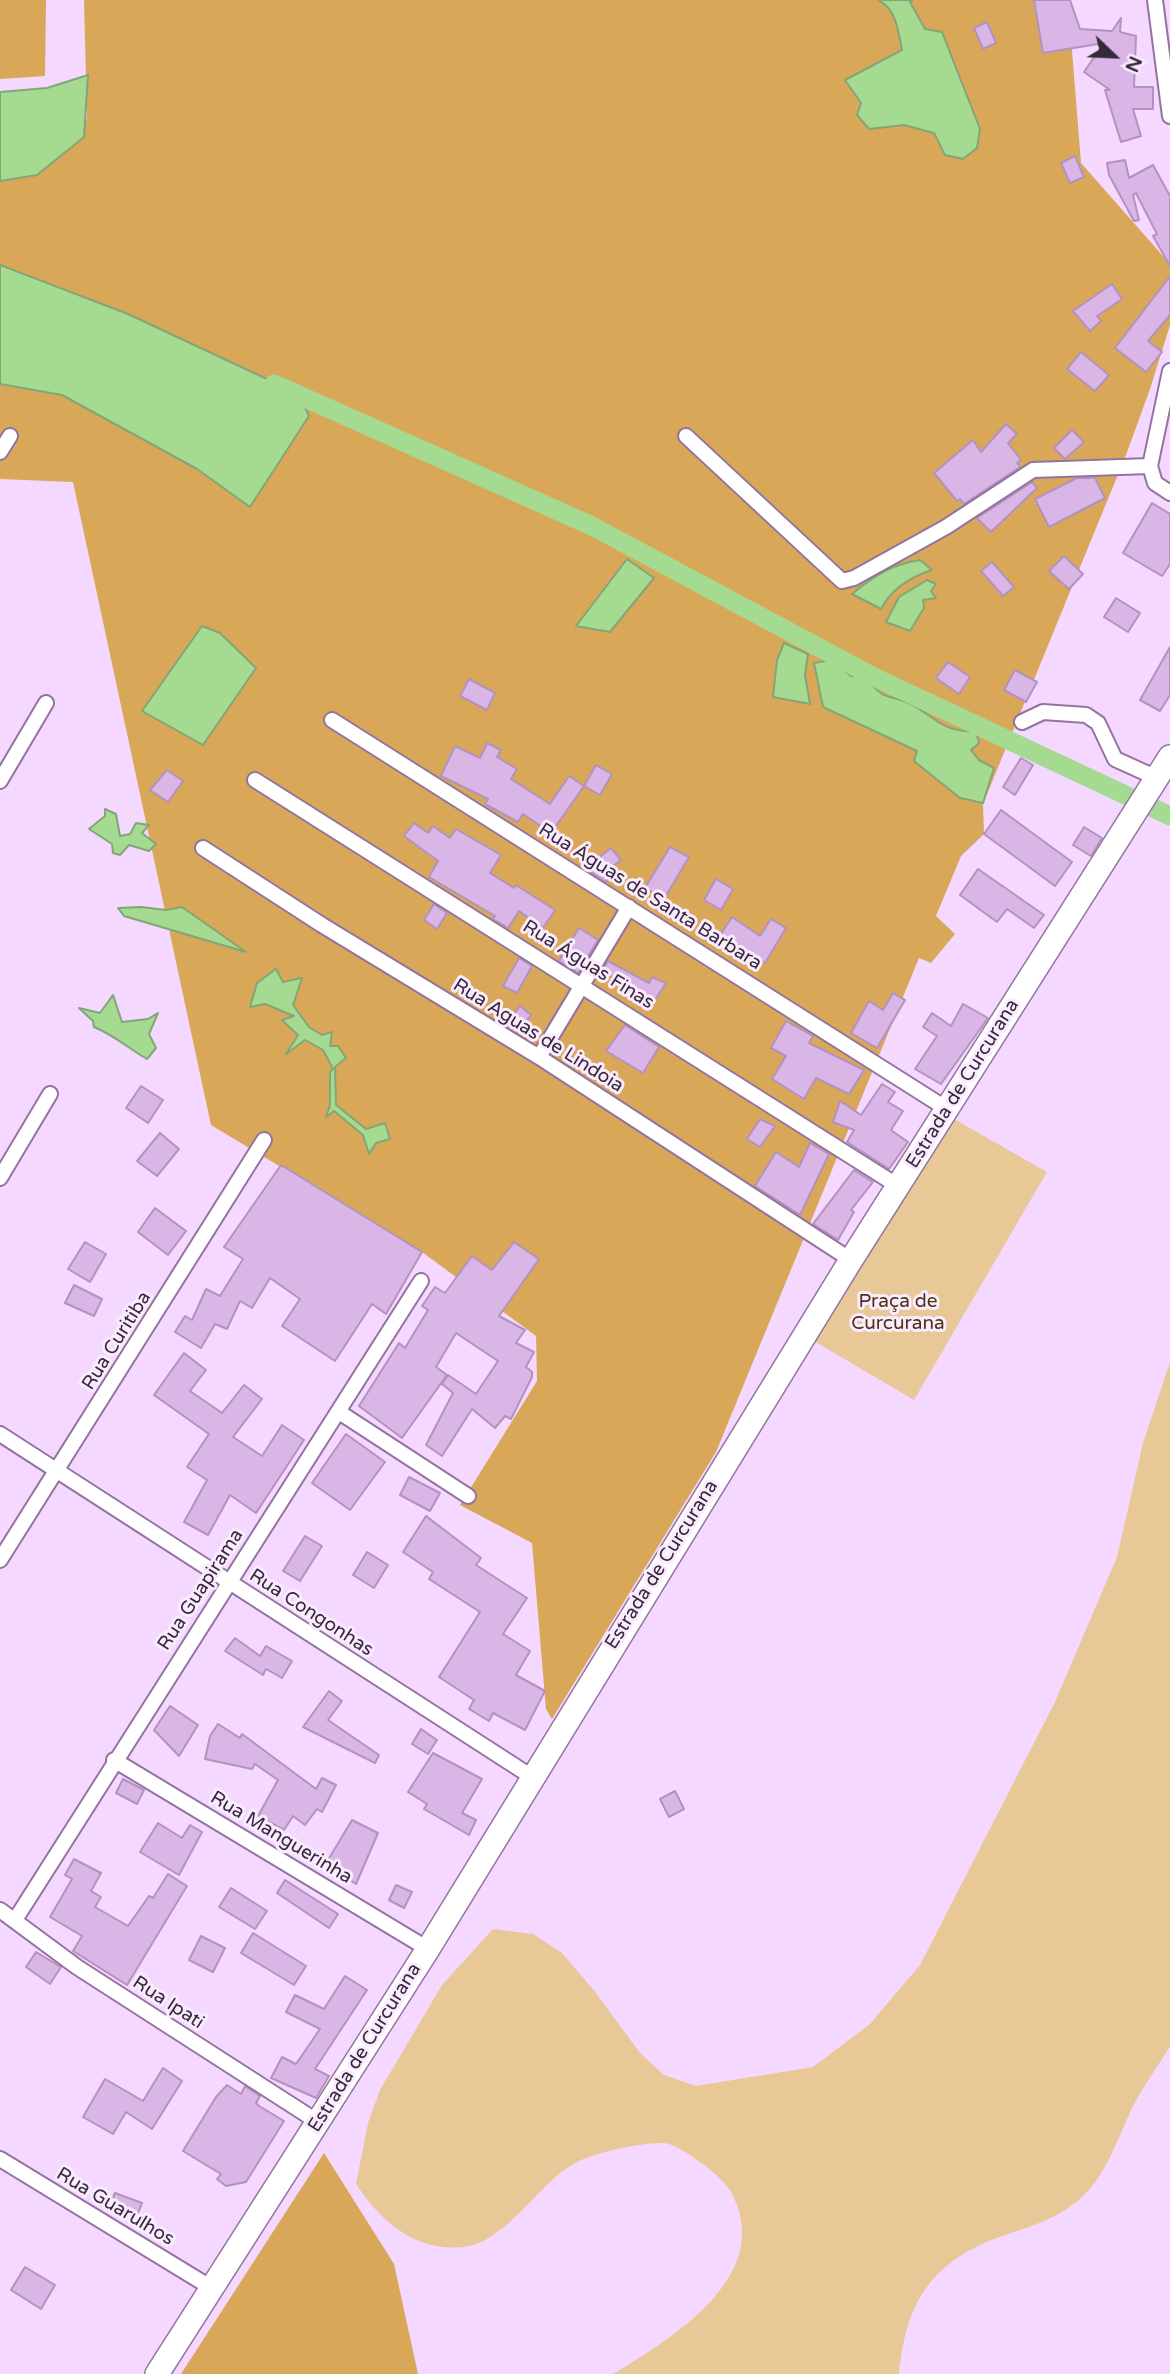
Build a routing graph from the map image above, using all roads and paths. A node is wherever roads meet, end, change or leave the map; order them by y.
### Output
1 (1154, 0) edge
2 (1170, 116) edge
3 (1170, 371) edge
4 (10, 436) dead end
5 (686, 436) dead end
6 (0, 452) edge
7 (1150, 466) junction
8 (1170, 493) edge
9 (47, 703) dead end
10 (332, 720) dead end
11 (1022, 722) dead end
12 (1170, 757) edge
13 (255, 780) dead end
14 (0, 781) edge
15 (1154, 783) junction
16 (204, 848) dead end
17 (629, 907) junction
18 (582, 984) junction
19 (539, 1058) junction
20 (50, 1094) dead end
21 (947, 1109) junction
22 (264, 1140) dead end
23 (0, 1178) edge
24 (898, 1186) junction
25 (851, 1260) junction
26 (421, 1281) dead end
27 (339, 1412) junction
28 (0, 1434) edge
29 (58, 1471) junction
30 (468, 1496) dead end
31 (0, 1560) edge
32 (228, 1582) junction
33 (114, 1760) junction
34 (532, 1777) junction
35 (0, 1910) edge
36 (15, 1920) junction
37 (428, 1949) junction
38 (318, 2122) junction
39 (0, 2159) edge
40 (210, 2287) junction
41 (157, 2374) edge

1 - 2 street
3 - 7 street
4 - 6 street
5 - 7 street
7 - 8 street
9 - 14 street
10 - 17 street, Rua Águas de Santa Barbara
11 - 15 street
12 - 15 main road, Estrada de Curcurana
13 - 18 street, Rua Águas Finas
15 - 21 main road, Estrada de Curcurana
16 - 19 street, Rua Aguas de Lindoia
17 - 18 street
17 - 21 street, Rua Águas de Santa Barbara
18 - 19 street
18 - 24 street, Rua Águas Finas
19 - 25 street, Rua Aguas de Lindoia
20 - 23 street
21 - 24 main road, Estrada de Curcurana
22 - 29 street, Rua Curitiba
24 - 25 main road, Estrada de Curcurana
25 - 34 main road, Estrada de Curcurana
26 - 27 street, Rua Guapirama
27 - 30 street
27 - 32 street, Rua Guapirama
28 - 29 street, Rua Congonhas
29 - 31 street, Rua Curitiba
29 - 32 street, Rua Congonhas
32 - 33 street, Rua Guapirama
32 - 34 street, Rua Congonhas
33 - 36 street, Rua Guapirama
33 - 37 street, Rua Manguerinha
34 - 37 main road, Estrada de Curcurana
35 - 36 street, Rua Ipati
36 - 38 street, Rua Ipati
37 - 38 main road, Estrada de Curcurana
38 - 40 main road, Estrada de Curcurana
39 - 40 street, Rua Guarulhos
40 - 41 main road, Estrada de Curcurana

